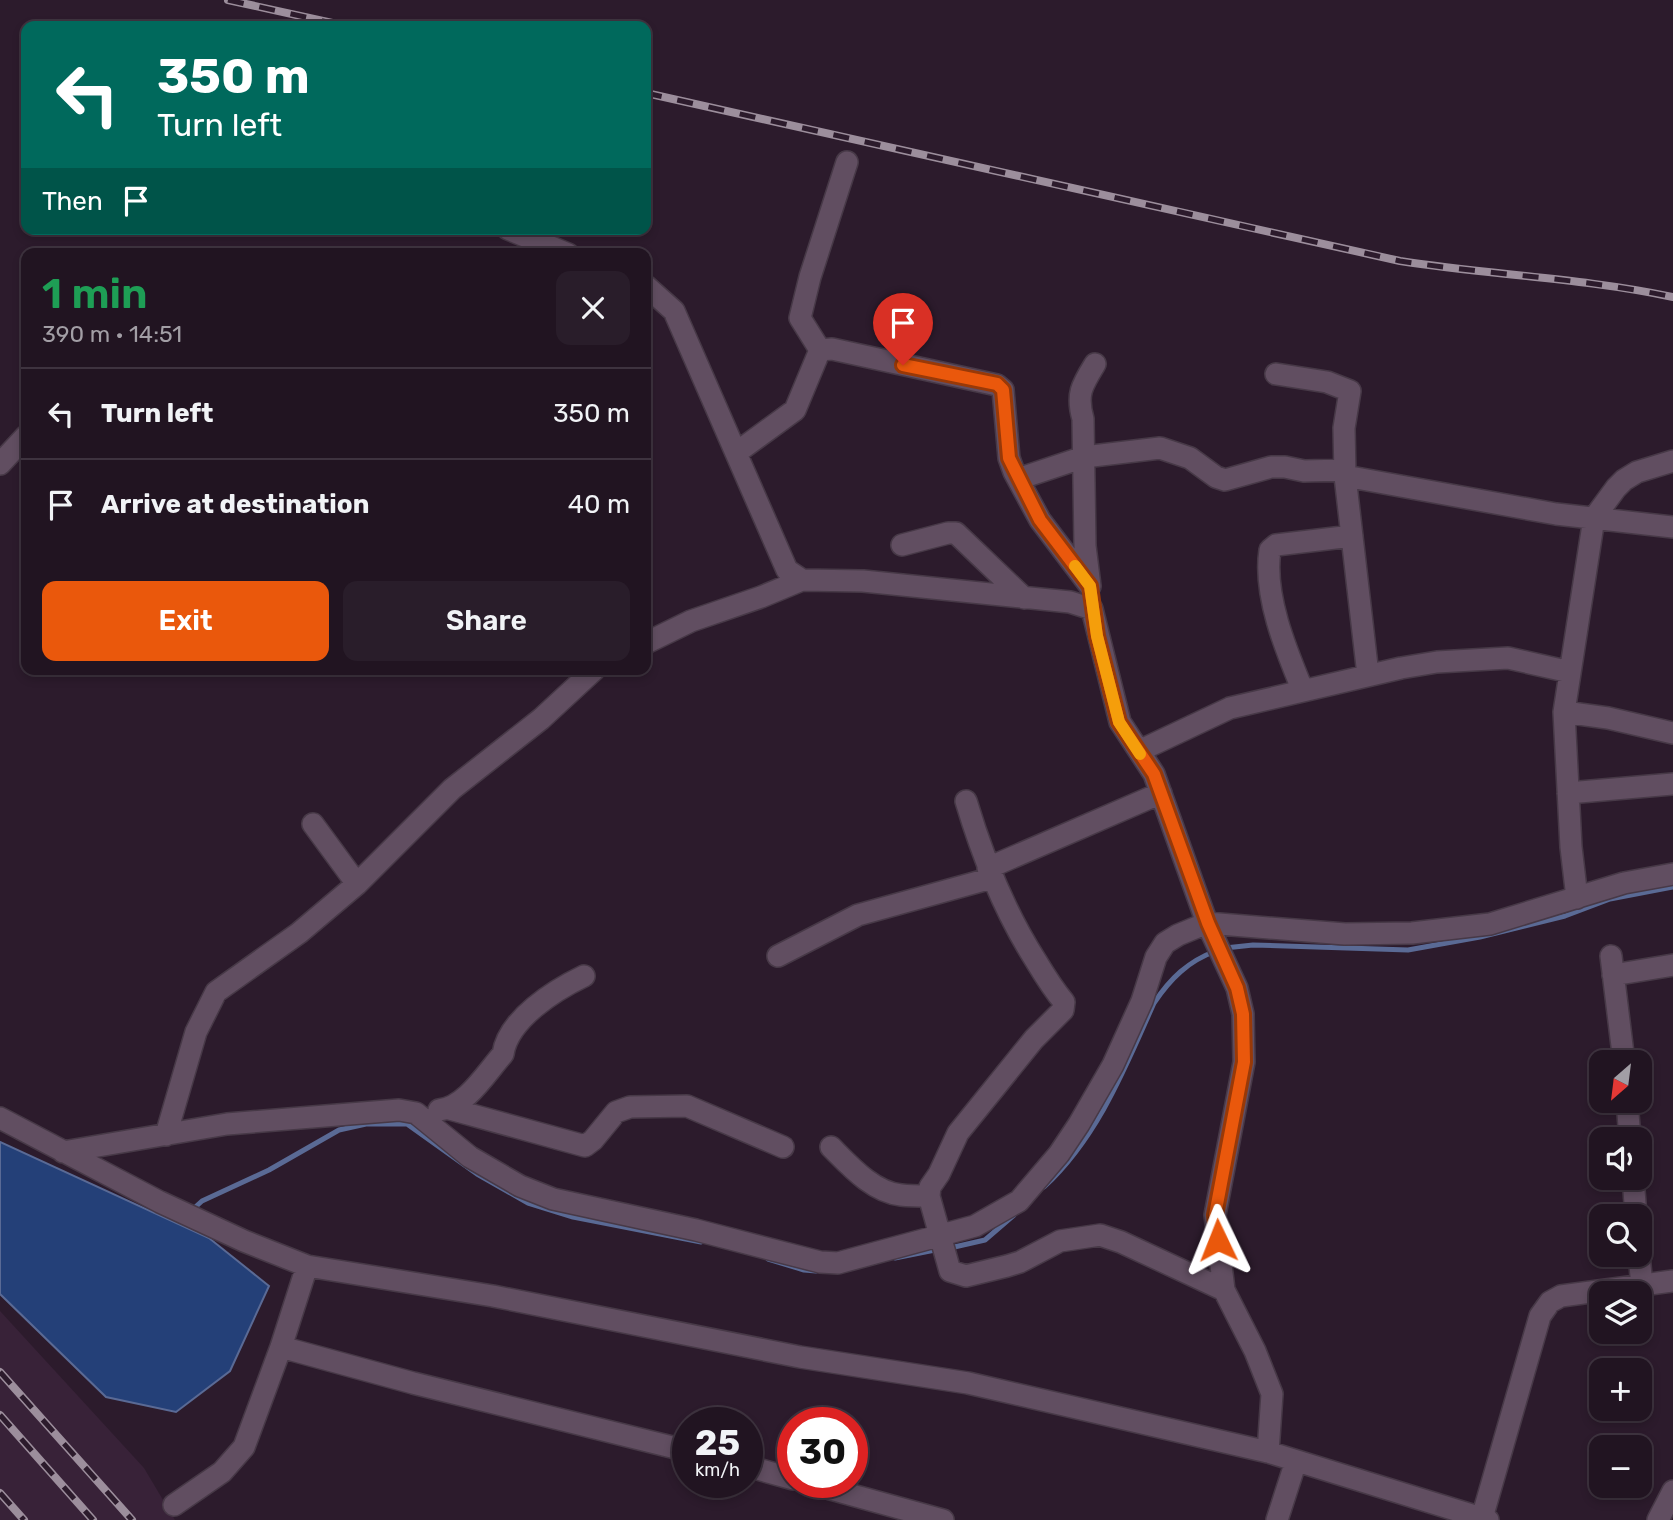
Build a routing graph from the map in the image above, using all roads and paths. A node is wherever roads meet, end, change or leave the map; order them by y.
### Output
1 (847, 162) dead end
2 (522, 235) edge
3 (554, 248) edge
4 (651, 290) edge
5 (820, 350) junction
6 (1095, 364) dead end
7 (1276, 374) dead end
8 (0, 433) edge
9 (21, 441) edge
10 (736, 453) junction
11 (0, 456) edge
12 (1084, 457) junction
13 (1673, 461) edge
14 (0, 464) edge
15 (1345, 473) junction
16 (1018, 479) junction
17 (1594, 518) junction
18 (1673, 527) edge
19 (1352, 536) junction
20 (902, 545) dead end
21 (802, 580) junction
22 (1090, 586) junction
23 (1024, 598) junction
24 (1092, 609) junction
25 (651, 641) edge
26 (1570, 672) junction
27 (589, 675) edge
28 (1367, 676) junction
29 (1303, 691) junction
30 (1564, 712) junction
31 (1673, 733) edge
32 (1139, 751) junction
33 (1673, 784) edge
34 (1161, 793) junction
35 (1568, 793) junction
36 (966, 801) dead end
37 (313, 824) dead end
38 (990, 873) junction
39 (1673, 873) edge
40 (357, 884) junction
41 (1577, 898) junction
42 (1211, 930) junction
43 (778, 956) dead end
44 (1673, 965) edge
45 (583, 976) dead end
46 (1623, 1050) edge
47 (450, 1109) junction
48 (416, 1113) junction
49 (0, 1118) edge
50 (166, 1135) junction
51 (783, 1147) dead end
52 (831, 1147) dead end
53 (63, 1152) junction
54 (929, 1196) junction
55 (943, 1246) junction
56 (307, 1266) junction
57 (1673, 1282) edge
58 (1652, 1285) edge
59 (1224, 1290) junction
60 (1589, 1293) edge
61 (281, 1347) junction
62 (672, 1447) edge
63 (1268, 1452) junction
64 (1296, 1461) junction
65 (1673, 1491) edge
66 (863, 1498) edge
67 (174, 1505) dead end
68 (1485, 1519) edge
69 (943, 1520) edge
70 (1277, 1520) edge
71 (1658, 1520) edge

1 - 5 street
2 - 3 street
4 - 10 street
5 - 10 street
5 - 16 street
6 - 12 street
7 - 15 street
8 - 11 street
9 - 14 street
10 - 21 street
12 - 15 street
12 - 16 street
12 - 22 street
13 - 17 street
15 - 17 street
15 - 19 street
16 - 22 street
17 - 18 street
17 - 26 street
19 - 28 street
19 - 29 street
20 - 23 street
21 - 23 street
21 - 25 street
22 - 24 street
23 - 24 street
24 - 32 street
26 - 28 street
26 - 30 street
27 - 40 street
28 - 29 street
29 - 32 street
30 - 31 street
30 - 35 street
32 - 34 street
33 - 35 street
34 - 38 street
34 - 42 street
35 - 41 street
36 - 38 street
37 - 40 street
38 - 43 street
38 - 54 street
39 - 41 street
40 - 50 street
41 - 42 street
42 - 55 street
42 - 59 street
44 - 46 street
45 - 47 street
47 - 48 street
47 - 51 street
48 - 50 street
48 - 55 street
49 - 53 street
50 - 53 street
52 - 54 street
53 - 56 street
54 - 55 street
55 - 59 street
56 - 61 street
56 - 63 street
57 - 58 street
59 - 63 street
60 - 68 street
61 - 62 street
61 - 67 street
63 - 64 street
64 - 68 street
64 - 70 street
65 - 71 street
66 - 69 street

